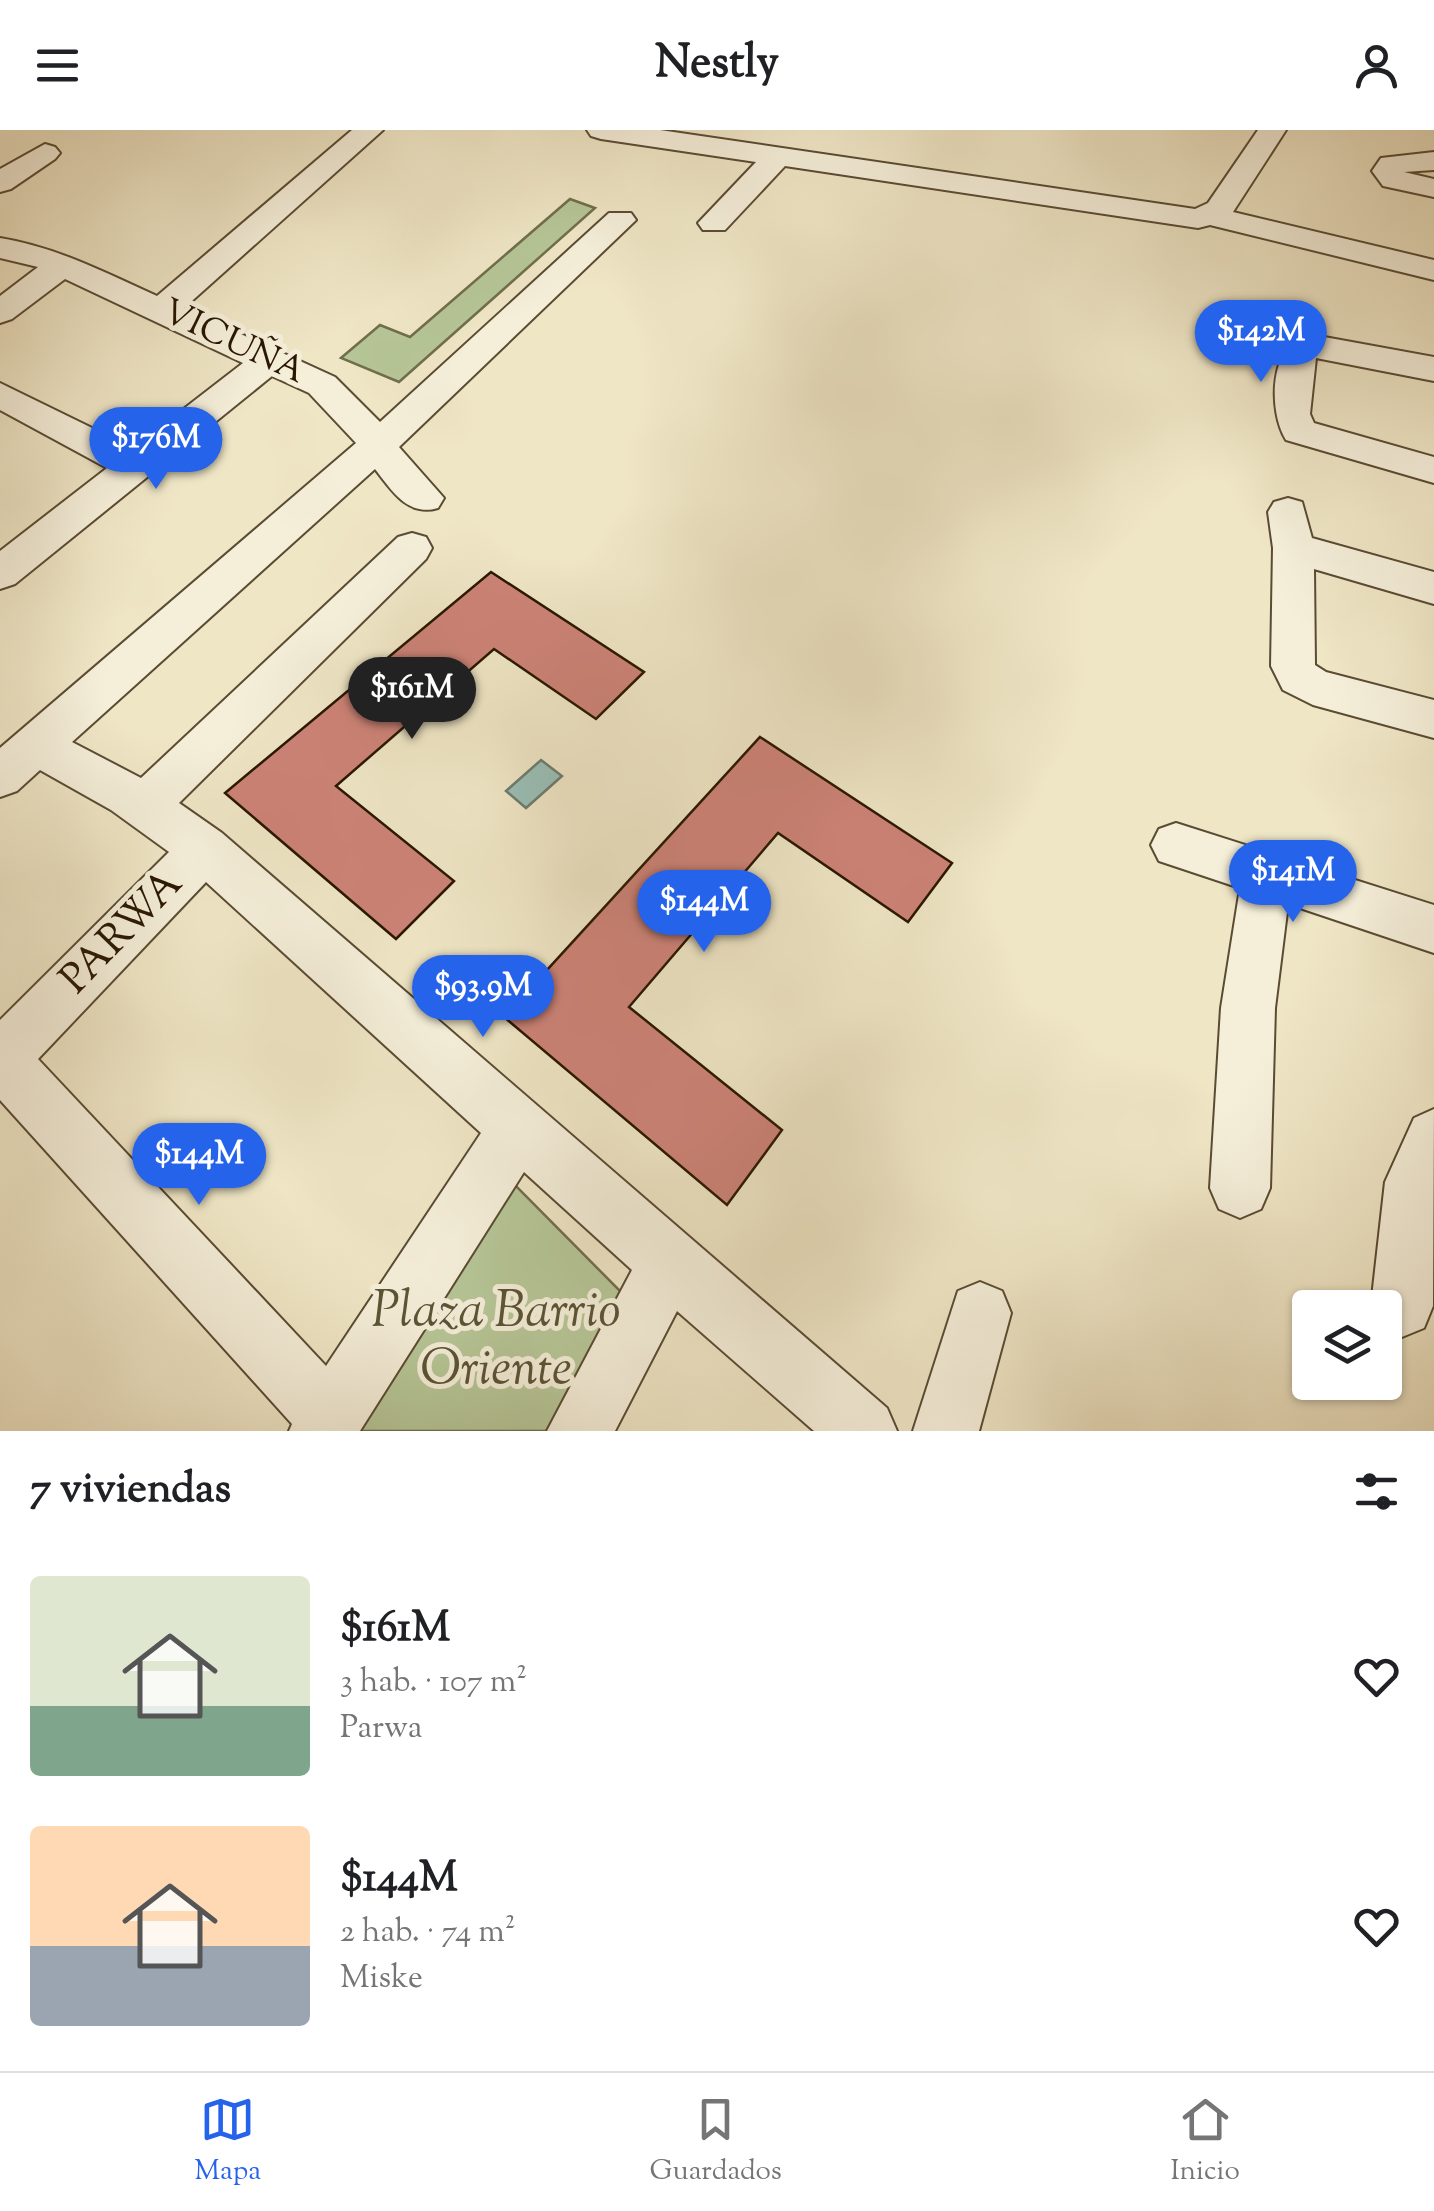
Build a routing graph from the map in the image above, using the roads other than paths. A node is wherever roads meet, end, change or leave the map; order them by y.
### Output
1 (369, 130) edge
2 (601, 130) edge
3 (1272, 130) edge
4 (44, 152) dead end
5 (777, 157) junction
6 (1434, 162) edge
7 (0, 183) edge
8 (1434, 188) edge
9 (1210, 216) junction
10 (620, 220) dead end
11 (714, 223) dead end
12 (0, 248) edge
13 (62, 264) junction
14 (1434, 270) edge
15 (163, 309) junction
16 (0, 312) edge
17 (271, 358) junction
18 (1434, 370) edge
19 (0, 395) edge
20 (378, 445) junction
21 (135, 466) junction
22 (1434, 470) edge
23 (424, 498) dead end
24 (412, 548) dead end
25 (0, 573) edge
26 (1434, 588) edge
27 (1434, 719) edge
28 (18, 761) edge
29 (144, 806) junction
30 (1176, 845) dead end
31 (205, 849) junction
32 (1267, 874) junction
33 (1434, 929) edge
34 (0, 1059) edge
35 (518, 1128) junction
36 (1434, 1138) edge
37 (1240, 1188) dead end
38 (669, 1263) junction
39 (1402, 1306) dead end
40 (980, 1314) dead end
41 (326, 1424) edge
42 (580, 1431) edge
43 (864, 1431) edge
44 (946, 1431) edge

1 - 15 street
2 - 5 street
3 - 9 street
4 - 7 street
5 - 9 street
5 - 11 street
6 - 8 street
9 - 14 street
10 - 20 street
12 - 13 street, VICUÑA
13 - 15 street, VICUÑA
13 - 16 street
15 - 17 street, VICUÑA
17 - 20 street, VICUÑA
17 - 21 street
18 - 22 street
19 - 21 street
20 - 23 street, VICUÑA
20 - 28 street
21 - 25 street
24 - 29 street
26 - 27 street
28 - 29 street
29 - 31 street
30 - 32 street
31 - 34 street, PARWA
31 - 35 street
32 - 33 street
32 - 37 street
34 - 41 street
35 - 38 street
35 - 41 street
36 - 39 street
38 - 42 street
38 - 43 street
40 - 44 street

